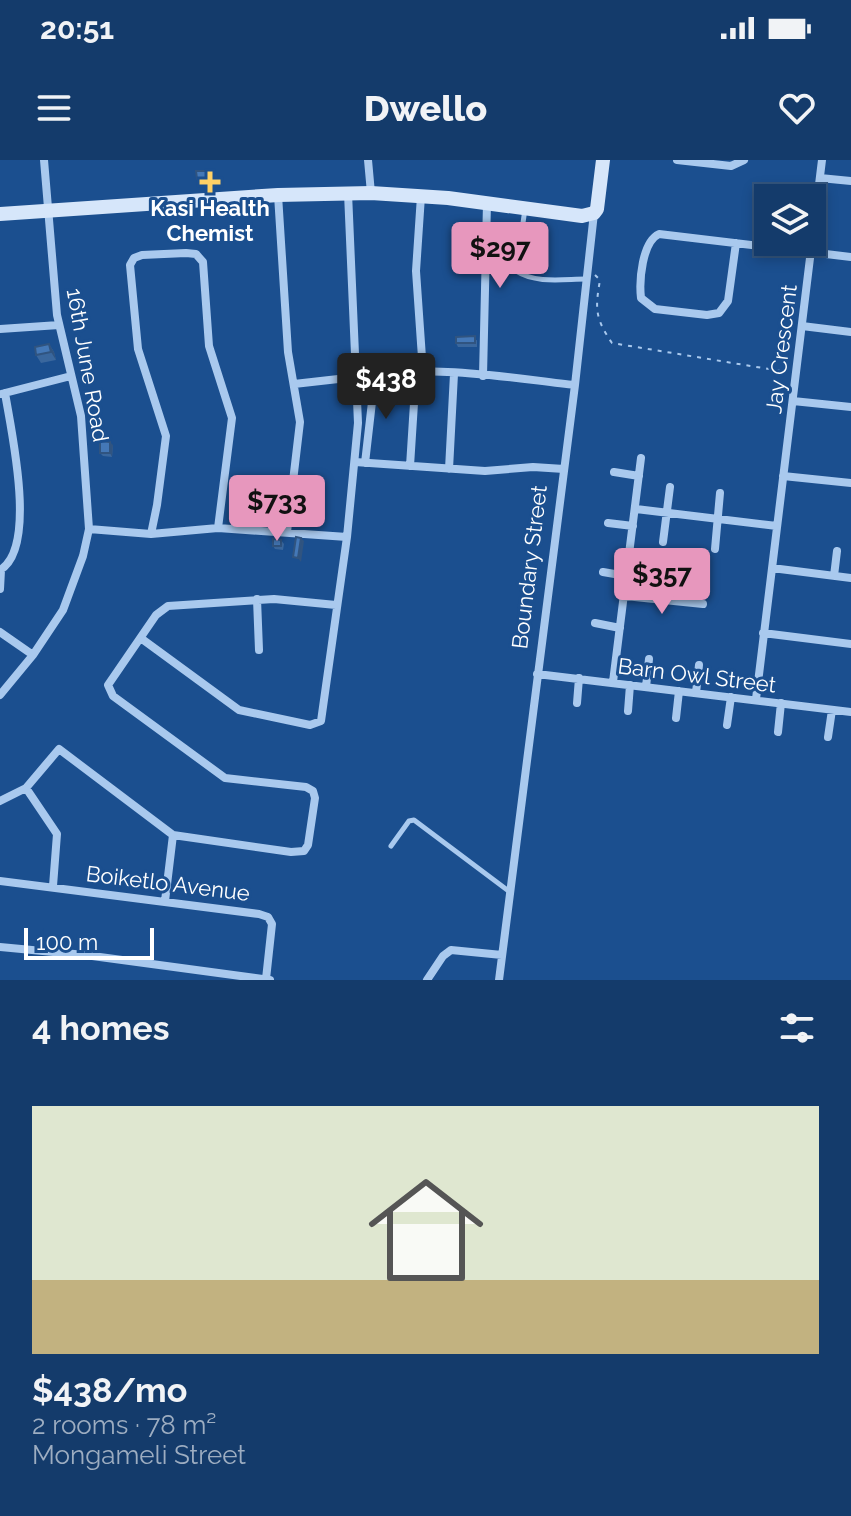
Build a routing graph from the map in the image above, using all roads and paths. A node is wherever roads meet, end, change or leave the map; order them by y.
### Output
1 (44, 160) edge
2 (368, 160) edge
3 (603, 160) edge
4 (677, 160) edge
5 (744, 160) edge
6 (822, 160) edge
7 (820, 178) junction
8 (851, 181) edge
9 (819, 184) edge
10 (348, 193) junction
11 (371, 193) junction
12 (278, 195) junction
13 (421, 196) junction
14 (487, 203) junction
15 (525, 209) junction
16 (49, 211) junction
17 (594, 213) junction
18 (0, 214) edge
19 (736, 243) junction
20 (754, 245) edge
21 (826, 254) edge
22 (811, 256) edge
23 (851, 257) edge
24 (587, 276) junction
25 (59, 325) junction
26 (802, 326) junction
27 (0, 329) edge
28 (851, 332) edge
29 (420, 372) junction
30 (796, 373) junction
31 (454, 374) junction
32 (71, 376) junction
33 (375, 376) junction
34 (483, 376) junction
35 (356, 381) junction
36 (294, 384) junction
37 (575, 385) junction
38 (3, 393) edge
39 (793, 401) junction
40 (851, 407) edge
41 (641, 458) dead end
42 (355, 462) junction
43 (365, 463) junction
44 (410, 466) junction
45 (449, 469) junction
46 (564, 469) junction
47 (614, 472) dead end
48 (639, 476) junction
49 (783, 476) junction
50 (851, 483) edge
51 (670, 487) dead end
52 (720, 493) dead end
53 (636, 509) junction
54 (667, 513) junction
55 (717, 519) junction
56 (608, 523) dead end
57 (633, 526) junction
58 (777, 526) junction
59 (218, 528) junction
60 (89, 529) junction
61 (287, 532) junction
62 (151, 534) junction
63 (347, 537) junction
64 (663, 542) dead end
65 (715, 549) dead end
66 (837, 551) dead end
67 (772, 568) junction
68 (0, 570) edge
69 (603, 572) dead end
70 (626, 576) junction
71 (834, 576) junction
72 (851, 578) edge
73 (0, 589) edge
74 (625, 596) junction
75 (257, 599) junction
76 (703, 604) dead end
77 (336, 605) junction
78 (595, 623) dead end
79 (620, 628) junction
80 (0, 632) edge
81 (763, 633) junction
82 (142, 639) junction
83 (851, 644) edge
84 (259, 650) dead end
85 (33, 655) junction
86 (649, 659) dead end
87 (699, 665) dead end
88 (537, 674) junction
89 (579, 678) junction
90 (613, 682) junction
91 (630, 685) junction
92 (646, 687) junction
93 (679, 691) junction
94 (696, 693) junction
95 (0, 695) edge
96 (731, 697) junction
97 (756, 699) junction
98 (577, 703) dead end
99 (781, 703) junction
100 (832, 710) junction
101 (628, 711) dead end
102 (851, 712) edge
103 (676, 718) dead end
104 (727, 725) dead end
105 (778, 732) dead end
106 (828, 737) dead end
107 (26, 788) junction
108 (0, 801) edge
109 (173, 835) junction
110 (391, 846) dead end
111 (0, 881) edge
112 (53, 886) junction
113 (510, 892) junction
114 (165, 901) junction
115 (0, 947) edge
116 (502, 955) junction
117 (269, 980) edge
118 (427, 980) edge
119 (499, 980) edge

1 - 16 street, 16th June Road
2 - 11 street
3 - 17 street, Boundary Street
4 - 5 street
6 - 7 street, Jay Crescent
7 - 8 street
7 - 9 street, Jay Crescent
10 - 11 street
10 - 12 street
10 - 35 street
11 - 13 street
12 - 16 street
12 - 36 street
13 - 14 street
13 - 29 street
14 - 15 street
14 - 34 street
15 - 17 street
15 - 24 lane
16 - 18 street
16 - 25 street, 16th June Road
17 - 24 street, Boundary Street
19 - 19 street
19 - 20 street
21 - 23 street
22 - 26 street, Jay Crescent
24 - 30 path
24 - 37 street, Boundary Street
25 - 27 street
25 - 32 street, 16th June Road
26 - 28 street
26 - 30 street, Jay Crescent
29 - 31 street
29 - 33 street
29 - 44 street
30 - 39 street, Jay Crescent
31 - 34 street
31 - 45 street
32 - 38 street
32 - 60 street, 16th June Road
33 - 35 street
33 - 43 street
34 - 37 street
35 - 36 street
35 - 42 street
36 - 61 street
37 - 46 street, Boundary Street
38 - 68 street
39 - 40 street
39 - 49 street, Jay Crescent
41 - 48 street
42 - 43 street
42 - 63 street
43 - 44 street
44 - 45 street
45 - 46 street
46 - 88 street, Boundary Street
47 - 48 street
48 - 53 street
49 - 50 street
49 - 58 street, Jay Crescent
51 - 54 street
52 - 55 street
53 - 54 street
53 - 57 street
54 - 55 street
54 - 64 street
55 - 58 street
55 - 65 street
56 - 57 street
57 - 70 street
58 - 67 street, Jay Crescent
59 - 61 street
59 - 62 street
59 - 62 street
60 - 62 street
60 - 85 street, 16th June Road
61 - 63 street
63 - 77 street
66 - 71 street
67 - 71 street
67 - 81 street, Jay Crescent
68 - 73 street
69 - 70 street
70 - 74 street
71 - 72 street
74 - 76 street
74 - 79 street
75 - 77 street
75 - 82 street
75 - 84 street
77 - 82 street
78 - 79 street
79 - 90 street
80 - 85 street
81 - 83 street
81 - 97 street, Jay Crescent
82 - 109 street
85 - 95 street, 16th June Road
86 - 92 street
87 - 94 street
88 - 89 street, Barn Owl Street
88 - 113 street, Boundary Street
89 - 90 street, Barn Owl Street
89 - 98 street
90 - 91 street, Barn Owl Street
91 - 92 street, Barn Owl Street
91 - 101 street
92 - 93 street, Barn Owl Street
93 - 94 street, Barn Owl Street
93 - 103 street
94 - 96 street, Barn Owl Street
96 - 97 street, Barn Owl Street
96 - 104 street
97 - 99 street, Barn Owl Street
99 - 100 street, Barn Owl Street
99 - 105 street
100 - 102 street, Barn Owl Street
100 - 106 street
107 - 108 street
107 - 109 street
107 - 112 street
109 - 114 street
110 - 113 lane
111 - 112 street, Boiketlo Avenue
112 - 114 street, Boiketlo Avenue
113 - 116 street, Boundary Street
114 - 117 street, Boiketlo Avenue
115 - 117 street
116 - 118 street
116 - 119 street, Boundary Street

